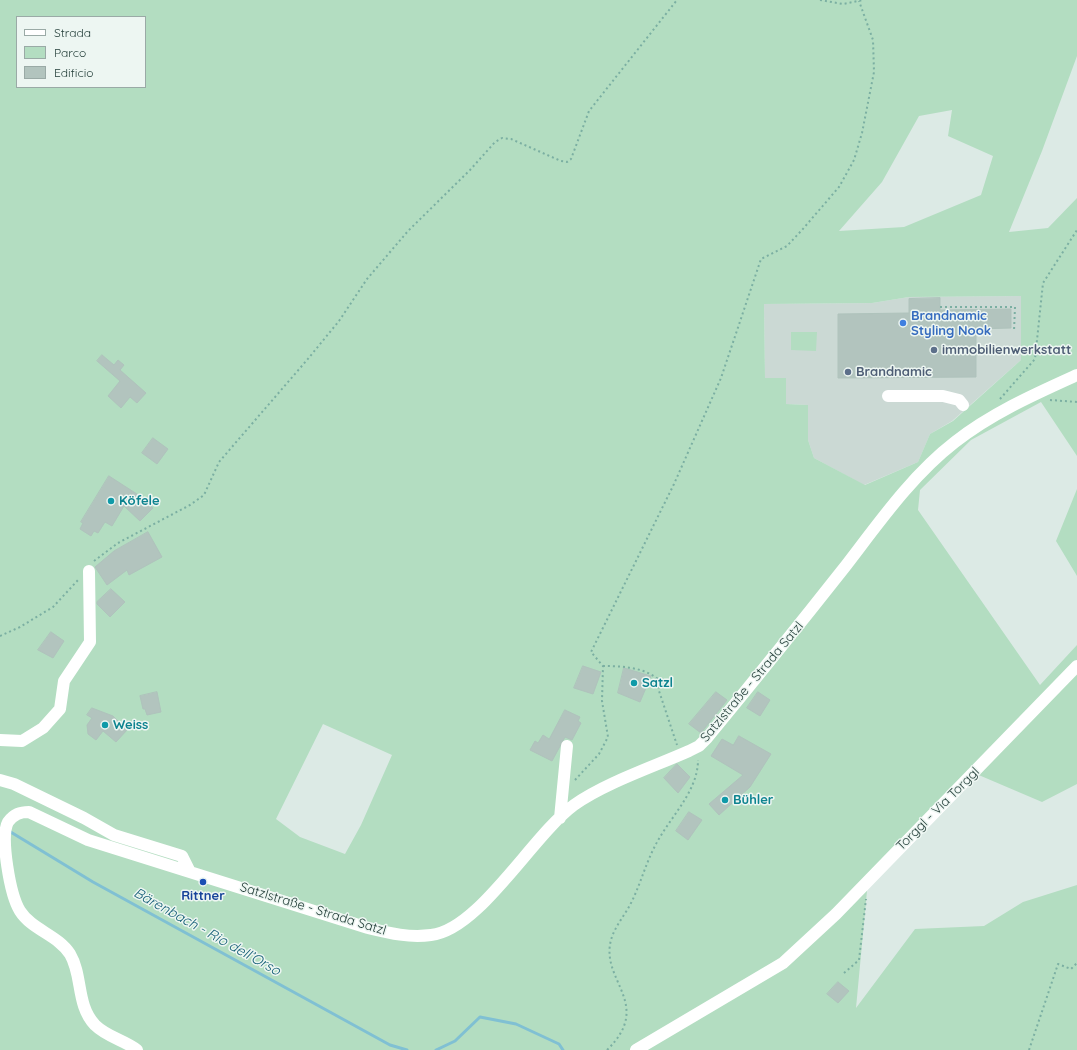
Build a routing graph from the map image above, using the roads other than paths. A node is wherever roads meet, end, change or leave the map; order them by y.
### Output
1 (1077, 375) edge
2 (888, 396) dead end
3 (963, 405) dead end
4 (89, 571) road end
5 (1077, 666) edge
6 (0, 740) edge
7 (567, 746) dead end
8 (0, 780) edge
9 (560, 818) junction
10 (189, 870) junction
11 (137, 1050) edge
12 (636, 1050) edge

1 - 9 street, Satzlstraße - Strada Satzl
2 - 3 street
4 - 6 street
5 - 12 street, Torggl - Via Torggl
7 - 9 street
8 - 10 street
9 - 10 street, Satzlstraße - Strada Satzl
10 - 11 street, Satzlstraße - Strada Satzl

